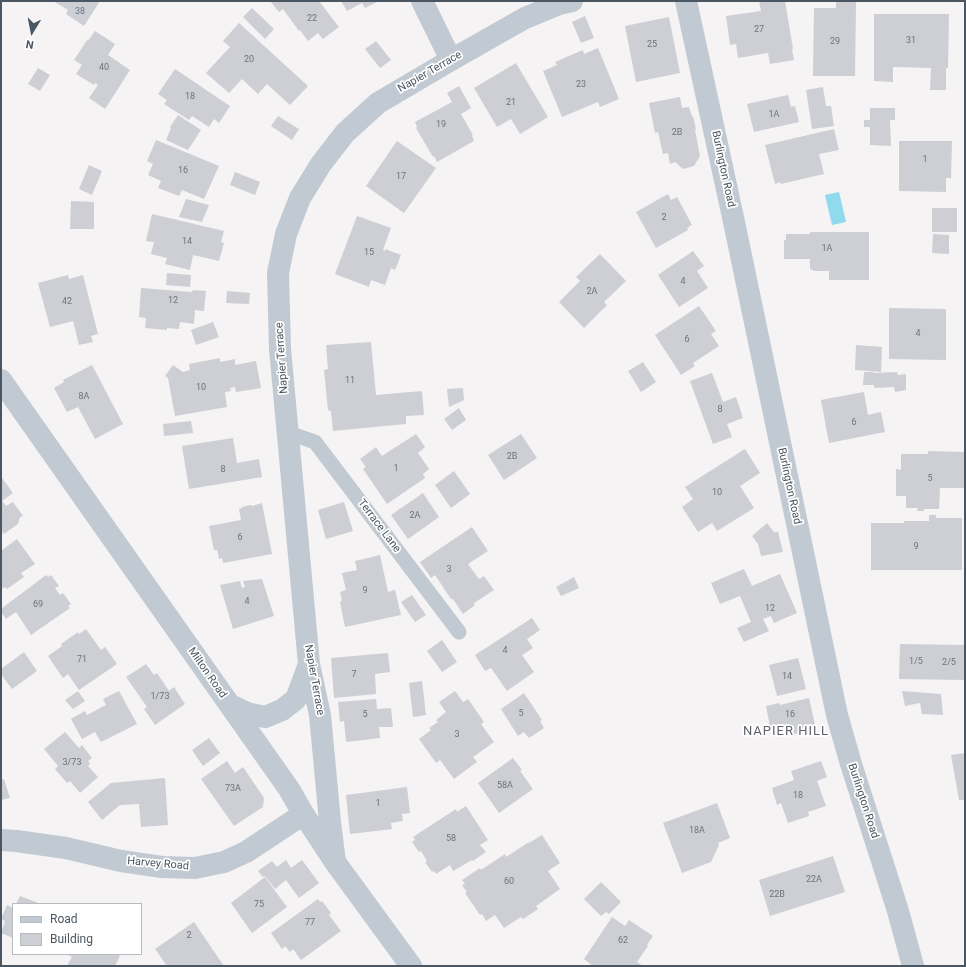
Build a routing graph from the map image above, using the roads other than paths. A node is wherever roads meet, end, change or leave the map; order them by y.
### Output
1 (422, 1) edge
2 (572, 1) edge
3 (686, 1) edge
4 (451, 60) junction
5 (1, 380) edge
6 (289, 433) junction
7 (459, 632) dead end
8 (309, 664) junction
9 (230, 705) junction
10 (304, 816) junction
11 (1, 840) edge
12 (335, 862) junction
13 (411, 966) edge
14 (913, 966) edge

1 - 4 street
2 - 4 street, Napier Terrace
3 - 14 street, Burlington Road
4 - 6 street, Napier Terrace
5 - 9 street, Milton Road
6 - 7 lane, Terrace Lane
6 - 8 street, Napier Terrace
8 - 9 street
8 - 12 street, Napier Terrace
9 - 10 street, Milton Road
10 - 11 street, Harvey Road
10 - 12 street, Milton Road
12 - 13 street, Milton Road

